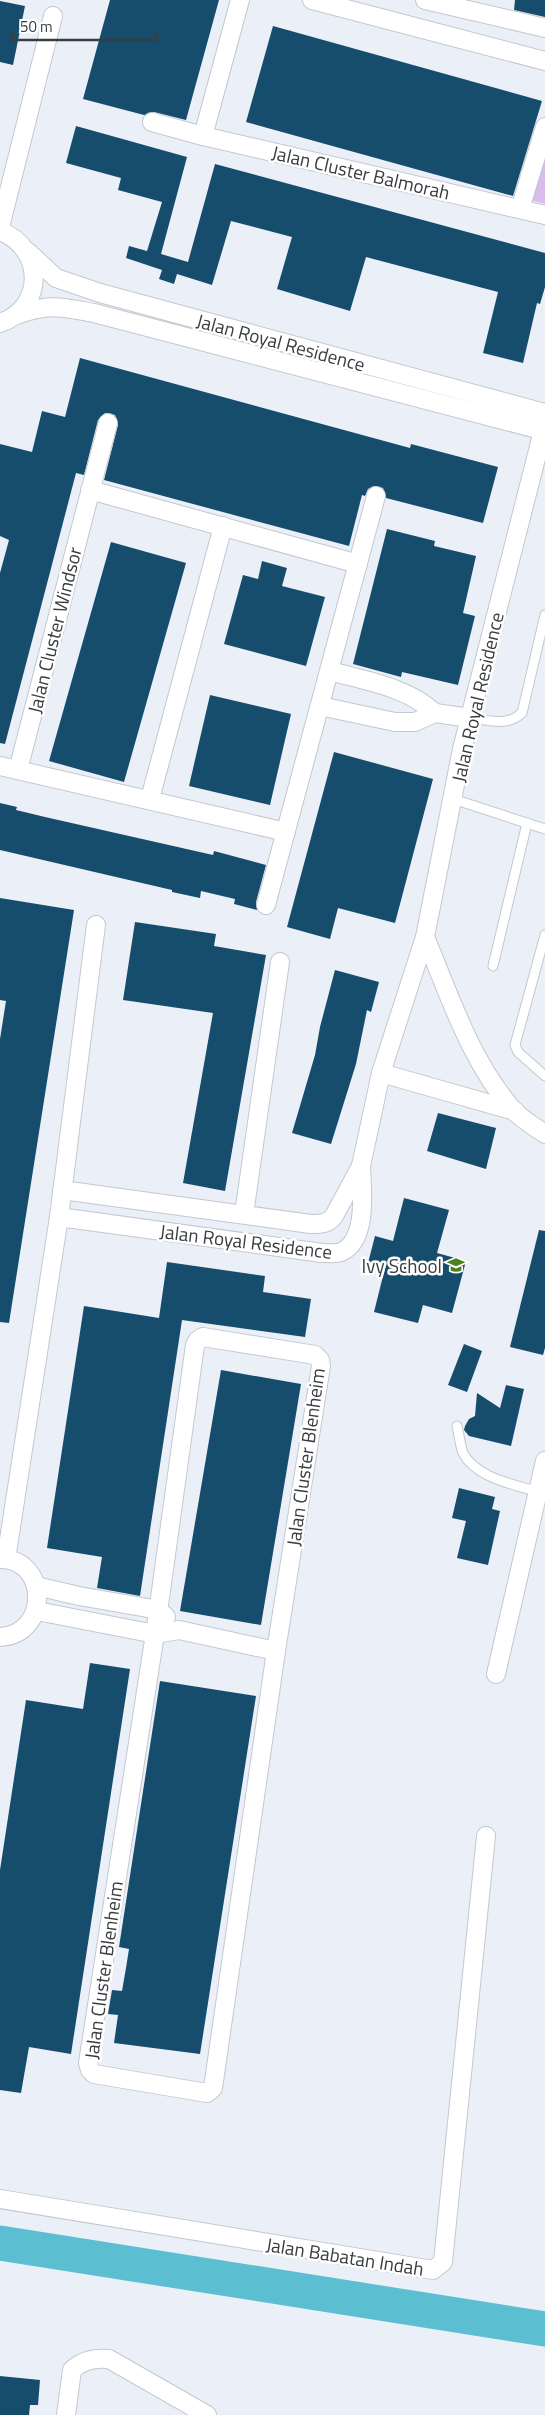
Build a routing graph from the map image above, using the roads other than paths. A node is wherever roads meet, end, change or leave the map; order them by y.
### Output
1 (240, 0) edge
2 (312, 0) edge
3 (425, 0) edge
4 (450, 3) edge
5 (52, 16) dead end
6 (545, 28) edge
7 (545, 61) edge
8 (152, 122) dead end
9 (545, 126) edge
10 (203, 136) junction
11 (520, 209) junction
12 (545, 216) edge
13 (0, 229) edge
14 (28, 252) junction
15 (8, 319) edge
16 (108, 423) dead end
17 (545, 424) edge
18 (90, 490) junction
19 (376, 496) dead end
20 (223, 526) junction
21 (358, 564) junction
22 (545, 615) edge
23 (330, 671) junction
24 (320, 706) junction
25 (435, 713) junction
26 (470, 718) junction
27 (0, 766) edge
28 (18, 770) junction
29 (150, 799) junction
30 (453, 799) junction
31 (527, 823) junction
32 (545, 829) edge
33 (286, 832) junction
34 (266, 905) dead end
35 (96, 925) dead end
36 (545, 935) edge
37 (425, 937) junction
38 (280, 962) dead end
39 (493, 966) dead end
40 (381, 1073) junction
41 (545, 1076) edge
42 (515, 1111) junction
43 (545, 1134) edge
44 (361, 1162) junction
45 (62, 1190) junction
46 (244, 1214) junction
47 (59, 1217) junction
48 (457, 1426) dead end
49 (545, 1461) edge
50 (538, 1492) junction
51 (3, 1559) edge
52 (36, 1586) junction
53 (159, 1610) junction
54 (36, 1611) junction
55 (179, 1630) junction
56 (155, 1634) junction
57 (0, 1637) edge
58 (276, 1651) junction
59 (496, 1674) dead end
60 (486, 1836) dead end
61 (0, 2199) edge
62 (66, 2415) edge
63 (207, 2415) edge

1 - 10 street
2 - 7 street
3 - 4 street
4 - 6 street
5 - 13 street
8 - 10 street, Jalan Cluster Balmorah
9 - 11 street
10 - 11 street, Jalan Cluster Balmorah
11 - 12 street, Jalan Cluster Balmorah
13 - 14 street, Jalan Royal Residence
14 - 15 street
14 - 17 street, Jalan Royal Residence
15 - 17 street, Jalan Royal Residence
16 - 18 street, Jalan Cluster Windsor
17 - 26 street, Jalan Royal Residence
18 - 20 street
18 - 28 street, Jalan Cluster Windsor
19 - 21 street
20 - 21 street
20 - 29 street
21 - 23 street
22 - 26 lane
23 - 24 street
23 - 25 street
24 - 25 street
24 - 33 street
25 - 26 street
26 - 30 street, Jalan Royal Residence
27 - 28 street
28 - 29 street
29 - 33 street
30 - 31 lane
30 - 37 street, Jalan Royal Residence
31 - 32 lane
31 - 39 lane
33 - 34 street
35 - 45 street
36 - 41 lane
37 - 40 street, Jalan Royal Residence
37 - 42 street
38 - 46 street, Jalan Royal Residence
40 - 42 street
40 - 44 street, Jalan Royal Residence
42 - 43 street
44 - 46 street, Jalan Royal Residence
44 - 47 street, Jalan Royal Residence
45 - 46 street, Jalan Royal Residence
45 - 47 street
47 - 51 street
48 - 50 lane
49 - 50 street
50 - 59 street
51 - 52 street
52 - 53 street
52 - 54 street
53 - 55 street
53 - 56 street, Jalan Cluster Blenheim
53 - 58 street, Jalan Cluster Blenheim
54 - 56 street
54 - 57 street
55 - 56 street
55 - 58 street
56 - 58 street, Jalan Cluster Blenheim
60 - 61 street, Jalan Babatan Indah
62 - 63 street

